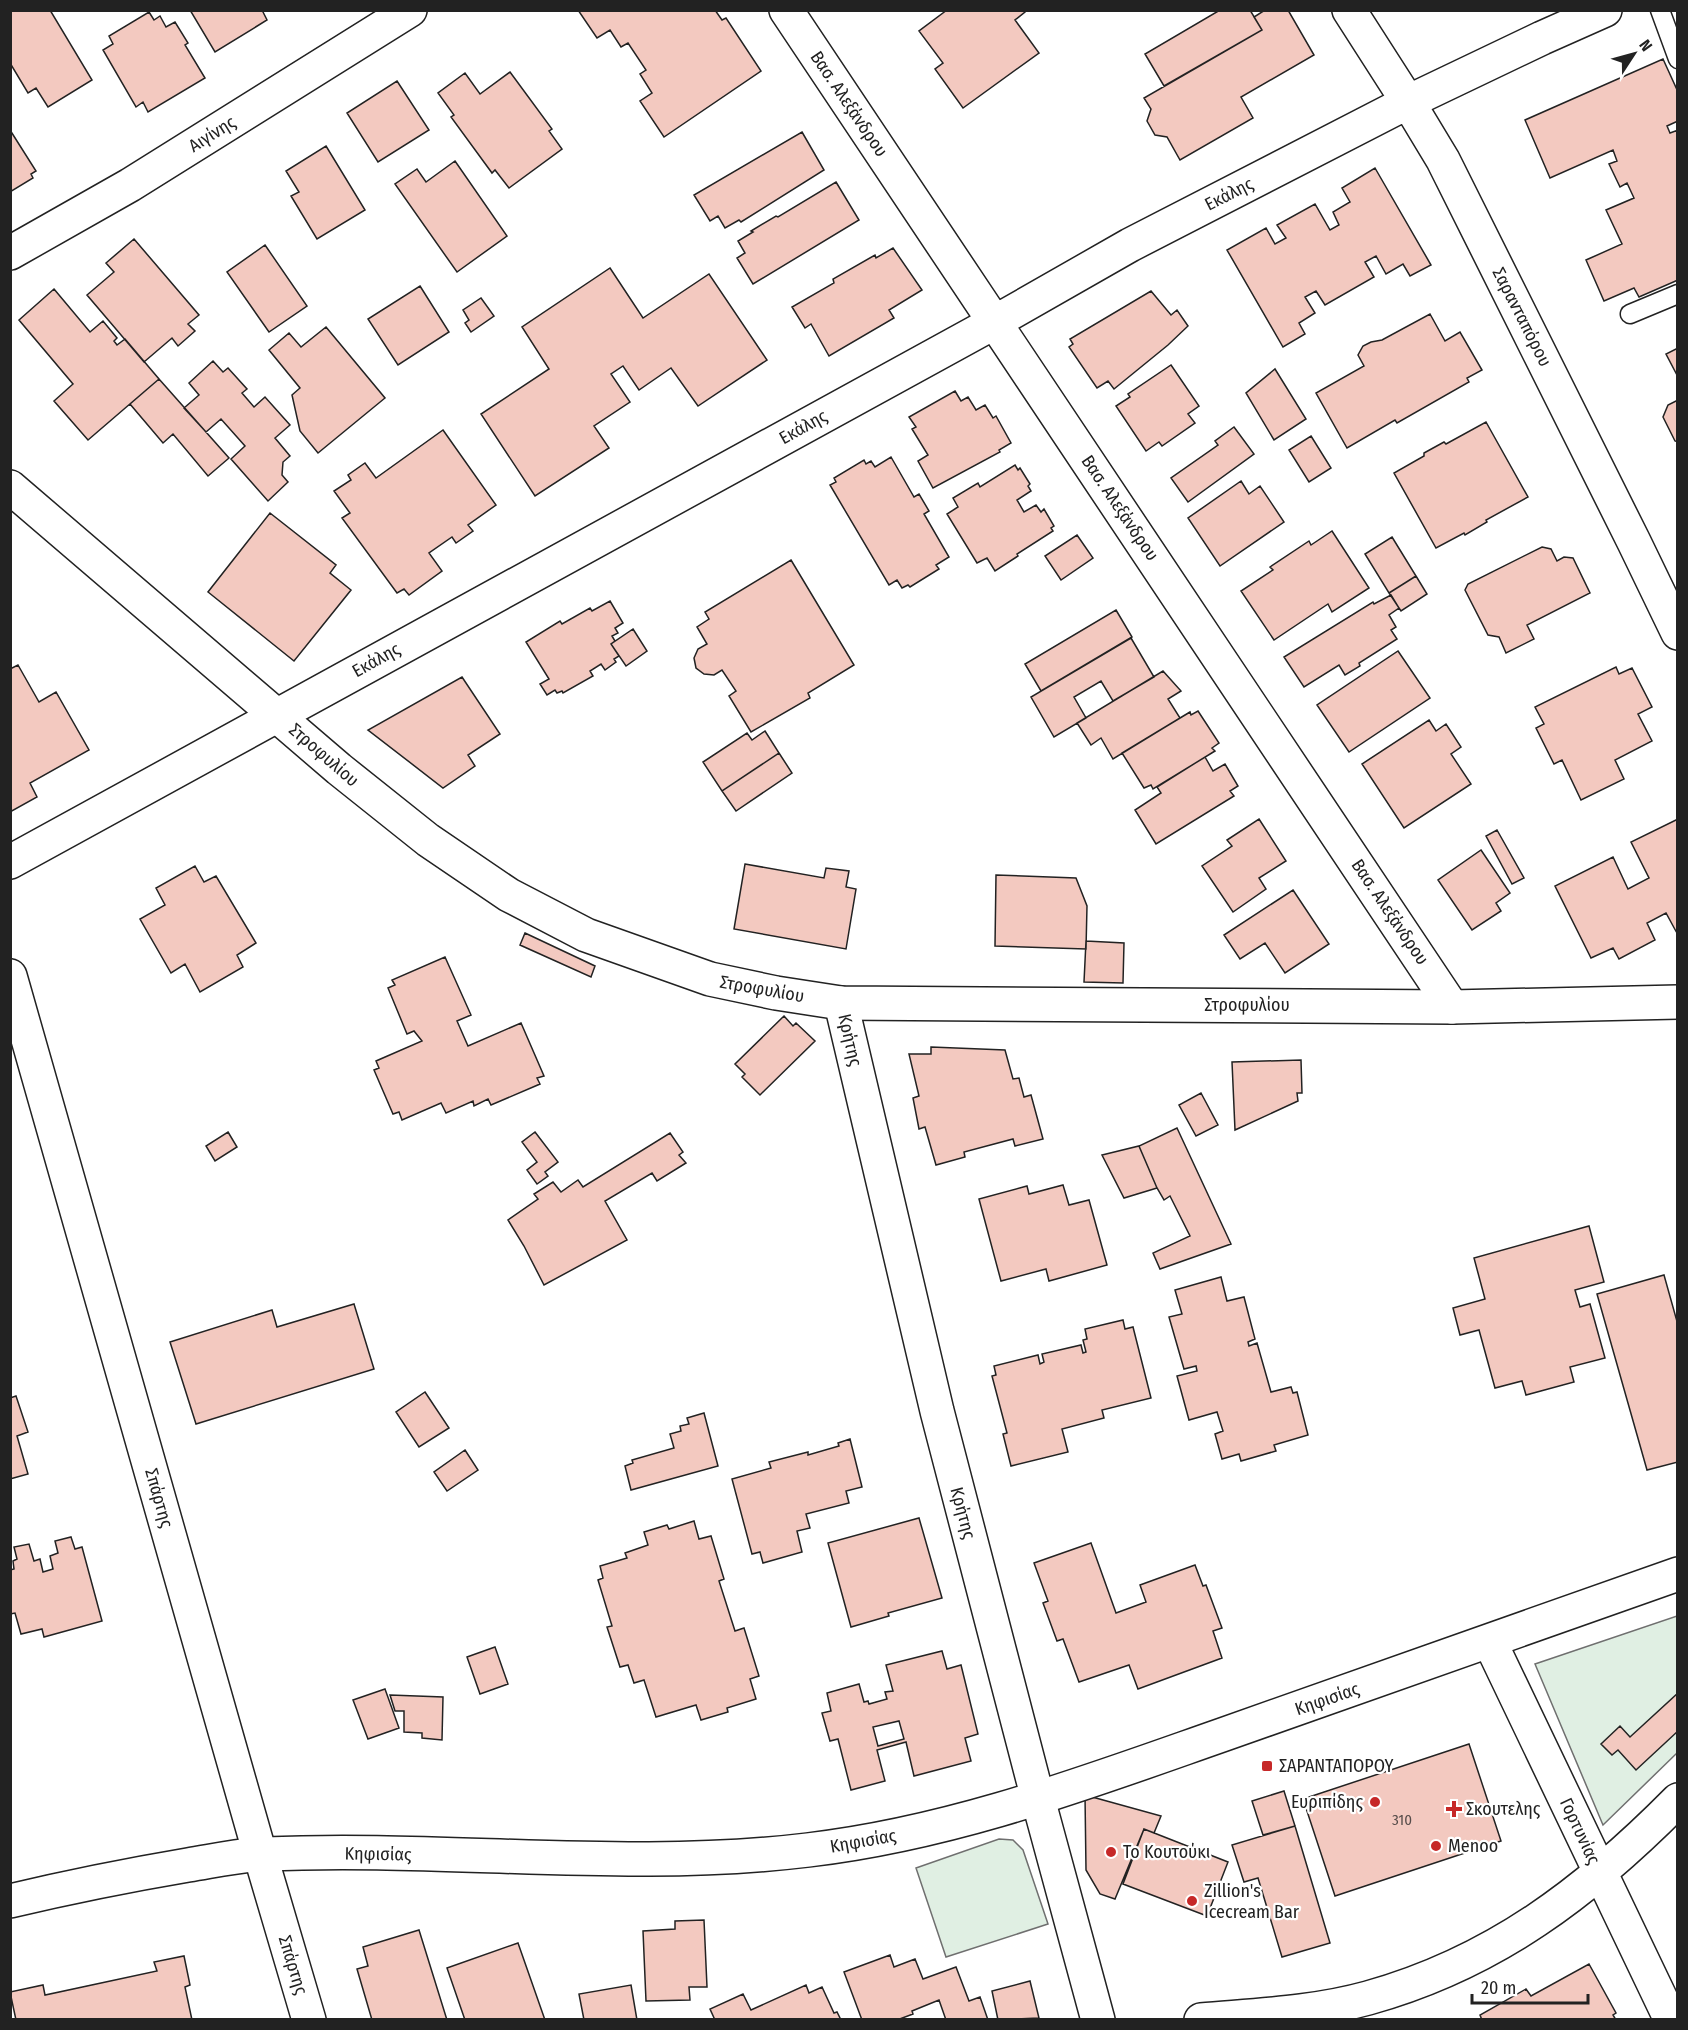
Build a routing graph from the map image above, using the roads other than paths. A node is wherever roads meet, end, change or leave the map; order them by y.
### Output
1 (410, 10) edge
2 (786, 10) edge
3 (1349, 10) edge
4 (1605, 10) edge
5 (1660, 10) edge
6 (1677, 59) edge
7 (1408, 102) junction
8 (10, 254) edge
9 (1677, 294) edge
10 (1630, 314) dead end
11 (995, 321) junction
12 (10, 487) edge
13 (1677, 633) edge
14 (277, 714) junction
15 (10, 861) edge
16 (10, 976) edge
17 (1677, 1002) edge
18 (841, 1003) junction
19 (1452, 1007) junction
20 (1677, 1574) edge
21 (1490, 1642) junction
22 (1038, 1799) junction
23 (1677, 1800) edge
24 (260, 1854) junction
25 (1600, 1873) junction
26 (10, 1901) edge
27 (309, 2019) edge
28 (1098, 2019) edge
29 (1201, 2019) edge
30 (1671, 2019) edge

1 - 8 street, Αιγίνης
2 - 11 street, Βασ. Αλεξάνδρου
3 - 7 street, Σαρανταπόρου
4 - 7 street, Εκάλης
5 - 6 lane
7 - 11 street, Εκάλης
7 - 13 street, Σαρανταπόρου
9 - 10 lane
11 - 14 street, Εκάλης
11 - 19 street, Βασ. Αλεξάνδρου
12 - 14 street, Στροφυλίου
14 - 15 street, Εκάλης
14 - 18 street, Στροφυλίου
16 - 24 street, Σπάρτης
17 - 19 street, Στροφυλίου
18 - 19 street, Στροφυλίου
18 - 22 street, Κρήτης
20 - 21 street, Κηφισίας
21 - 22 street, Κηφισίας
21 - 25 street, Γορτυνίας
22 - 24 street, Κηφισίας
22 - 28 street, Κρήτης
23 - 25 street
24 - 26 street, Κηφισίας
24 - 27 street, Σπάρτης
25 - 29 street
25 - 30 street, Γορτυνίας

